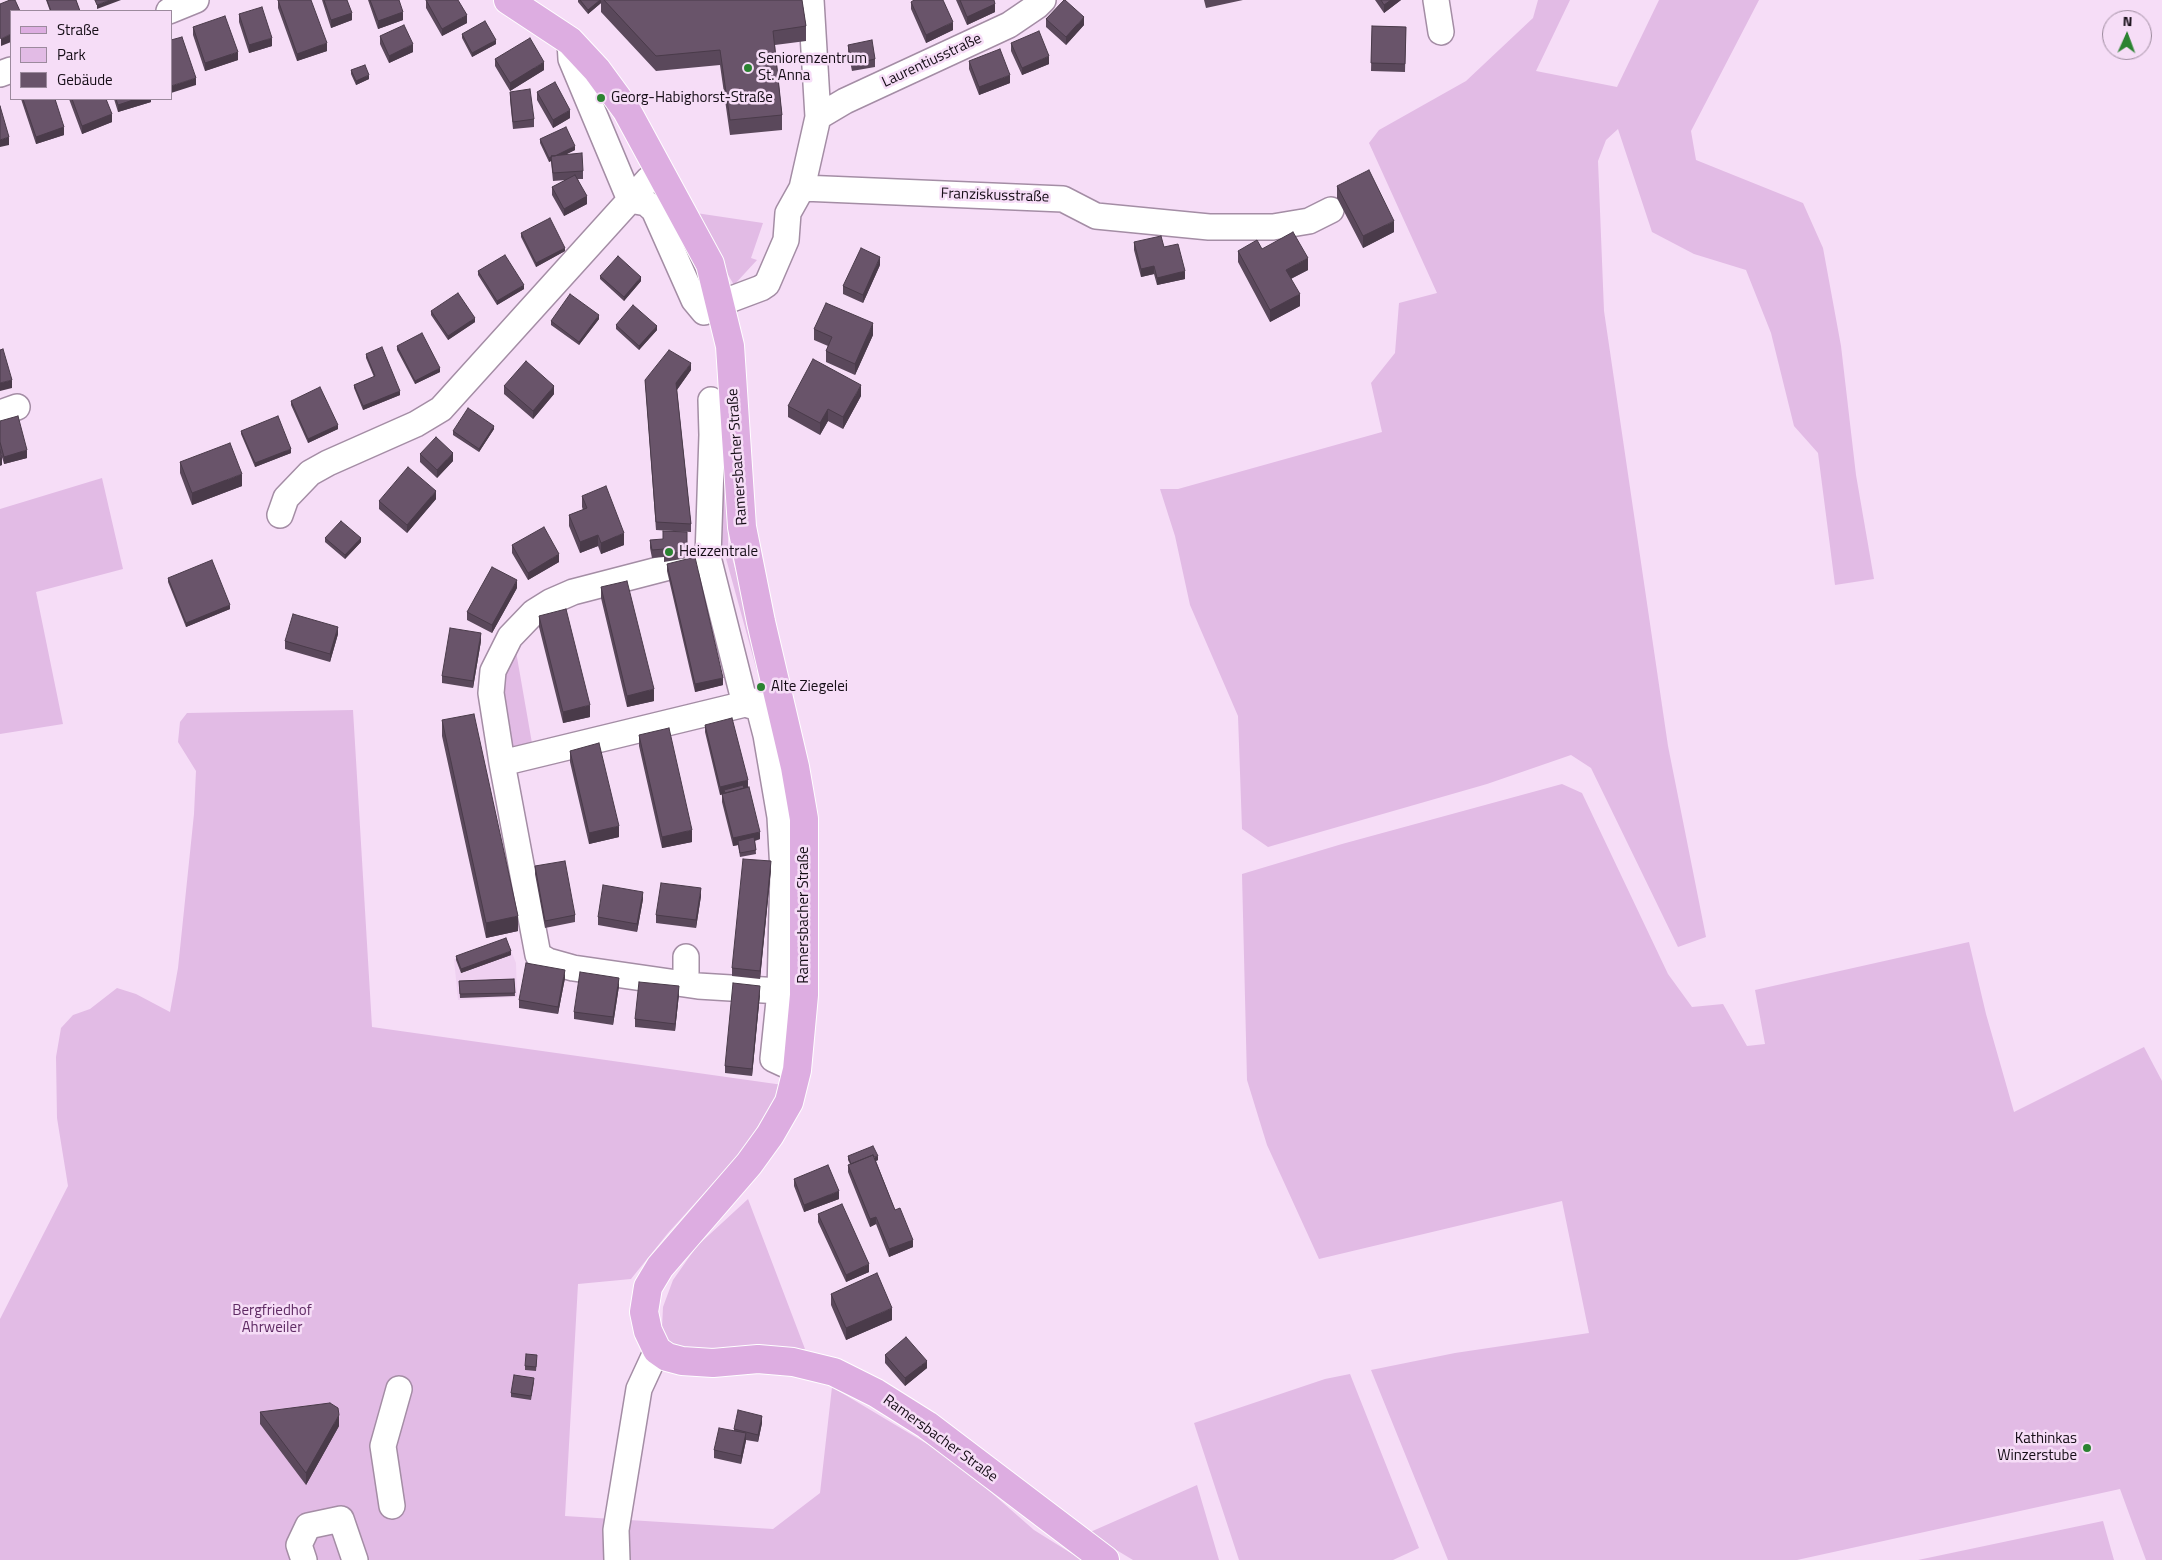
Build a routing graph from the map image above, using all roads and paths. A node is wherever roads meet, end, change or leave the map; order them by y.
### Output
1 (196, 0) edge
2 (508, 0) edge
3 (811, 0) edge
4 (1042, 0) edge
5 (1436, 0) edge
6 (171, 10) edge
7 (1441, 32) dead end
8 (570, 42) junction
9 (818, 118) junction
10 (660, 171) junction
11 (802, 188) junction
12 (630, 200) junction
13 (1331, 210) dead end
14 (712, 308) junction
15 (711, 400) dead end
16 (280, 515) dead end
17 (708, 558) junction
18 (778, 696) junction
19 (745, 704) junction
20 (502, 763) junction
21 (686, 957) dead end
22 (686, 984) junction
23 (780, 991) junction
24 (797, 1070) junction
25 (657, 1350) junction
26 (399, 1389) dead end
27 (392, 1506) dead end
28 (352, 1559) edge
29 (304, 1560) edge
30 (617, 1560) edge
31 (1106, 1560) edge

1 - 6 street
2 - 8 main road, Ramersbacher Straße
3 - 9 street
4 - 9 street, Laurentiusstraße
5 - 7 street
8 - 10 main road, Ramersbacher Straße
8 - 12 street
9 - 11 street
10 - 12 street
10 - 14 main road, Ramersbacher Straße
11 - 13 street, Franziskusstraße
11 - 14 street
12 - 14 street
12 - 16 street
14 - 18 main road, Ramersbacher Straße
15 - 17 street
17 - 19 street
17 - 20 street
18 - 19 street
18 - 24 main road, Ramersbacher Straße
19 - 20 street
19 - 23 street
20 - 22 street
21 - 22 street
22 - 23 street
23 - 24 street
24 - 25 main road, Ramersbacher Straße
25 - 30 street
25 - 31 main road, Ramersbacher Straße
26 - 27 street
28 - 29 street

